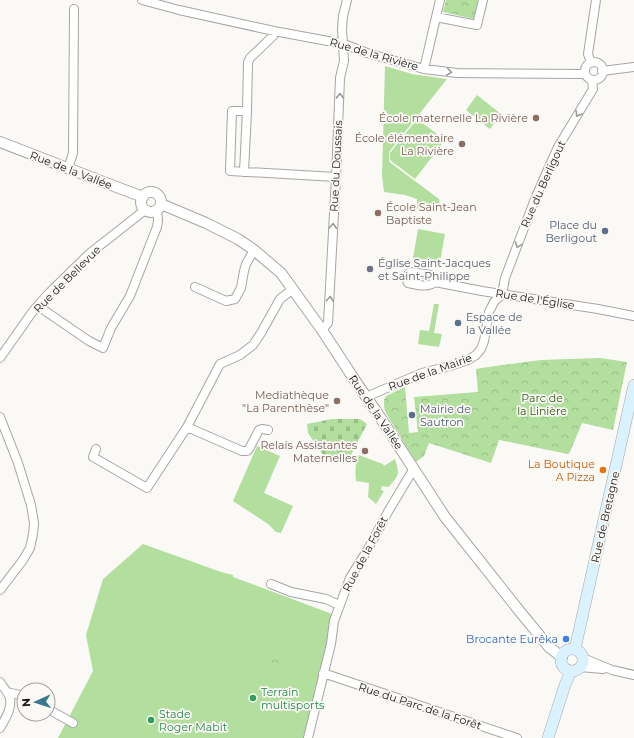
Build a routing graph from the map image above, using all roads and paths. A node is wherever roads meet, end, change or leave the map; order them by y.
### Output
1 (142, 0) edge
2 (347, 0) edge
3 (440, 0) edge
4 (483, 0) edge
5 (596, 0) edge
6 (74, 9) dead end
7 (436, 17) junction
8 (274, 31) junction
9 (344, 44) junction
10 (591, 63) junction
11 (634, 67) edge
12 (424, 69) junction
13 (602, 71) junction
14 (585, 74) junction
15 (592, 80) junction
16 (247, 111) junction
17 (0, 142) edge
18 (68, 169) junction
19 (244, 172) junction
20 (336, 177) junction
21 (143, 197) junction
22 (159, 207) junction
23 (145, 210) junction
24 (254, 250) junction
25 (435, 282) dead end
26 (195, 287) dead end
27 (293, 289) junction
28 (502, 294) junction
29 (38, 306) junction
30 (634, 316) edge
31 (322, 330) junction
32 (0, 358) edge
33 (634, 385) edge
34 (366, 397) junction
35 (0, 417) edge
36 (188, 427) junction
37 (268, 430) dead end
38 (96, 449) dead end
39 (413, 470) junction
40 (270, 584) dead end
41 (0, 590) edge
42 (339, 605) junction
43 (575, 649) junction
44 (562, 657) junction
45 (578, 665) junction
46 (323, 673) junction
47 (634, 675) edge
48 (0, 682) edge
49 (7, 692) junction
50 (16, 694) edge
51 (56, 713) edge
52 (73, 723) dead end
53 (0, 728) edge
54 (308, 738) edge
55 (517, 738) edge
56 (548, 738) edge

1 - 8 street, Rue de la Rivière
2 - 9 street, Rue du Doussais
3 - 7 street
4 - 7 street
5 - 10 street
6 - 18 street
7 - 12 street
8 - 9 street, Rue de la Rivière
8 - 16 street
9 - 12 street, Rue de la Rivière
20 -> 9 street, Rue du Doussais
10 - 13 street
10 - 14 street
11 - 13 street
12 -> 14 street, Rue de la Rivière
13 - 15 street
14 - 15 street
15 -> 28 street, Rue du Berligout
16 - 19 street
16 - 19 street
17 - 18 street, Rue de la Vallée
18 - 21 street, Rue de la Vallée
19 - 20 street
31 -> 20 street, Rue du Doussais
21 - 22 street
21 - 23 street
22 - 23 street
22 - 24 street, Rue de la Vallée
22 - 29 street
23 - 29 street, Rue de Bellevue
24 - 26 street
24 - 27 street, Rue de la Vallée
25 - 28 street, Rue de l'Église
27 - 31 street, Rue de la Vallée
27 - 36 street
28 - 30 street, Rue de l'Église
28 - 34 street, Rue de la Mairie
29 - 32 street, Rue de Bellevue
31 - 34 street, Rue de la Vallée
33 - 43 main road, Rue de Bretagne
34 - 39 street, Rue de la Vallée
35 - 41 street
36 - 37 street
36 - 38 street
39 - 42 street, Rue de la Forêt
39 - 44 street, Rue de la Vallée
40 - 42 street
42 - 46 street, Rue de la Forêt
43 - 44 main road
43 - 45 main road
44 - 45 main road
45 - 47 street
45 - 56 main road
46 - 54 street, Rue de la Forêt
46 - 55 street, Rue du Parc de la Forêt
48 - 49 street
49 - 50 street
49 - 53 street
51 - 52 street

